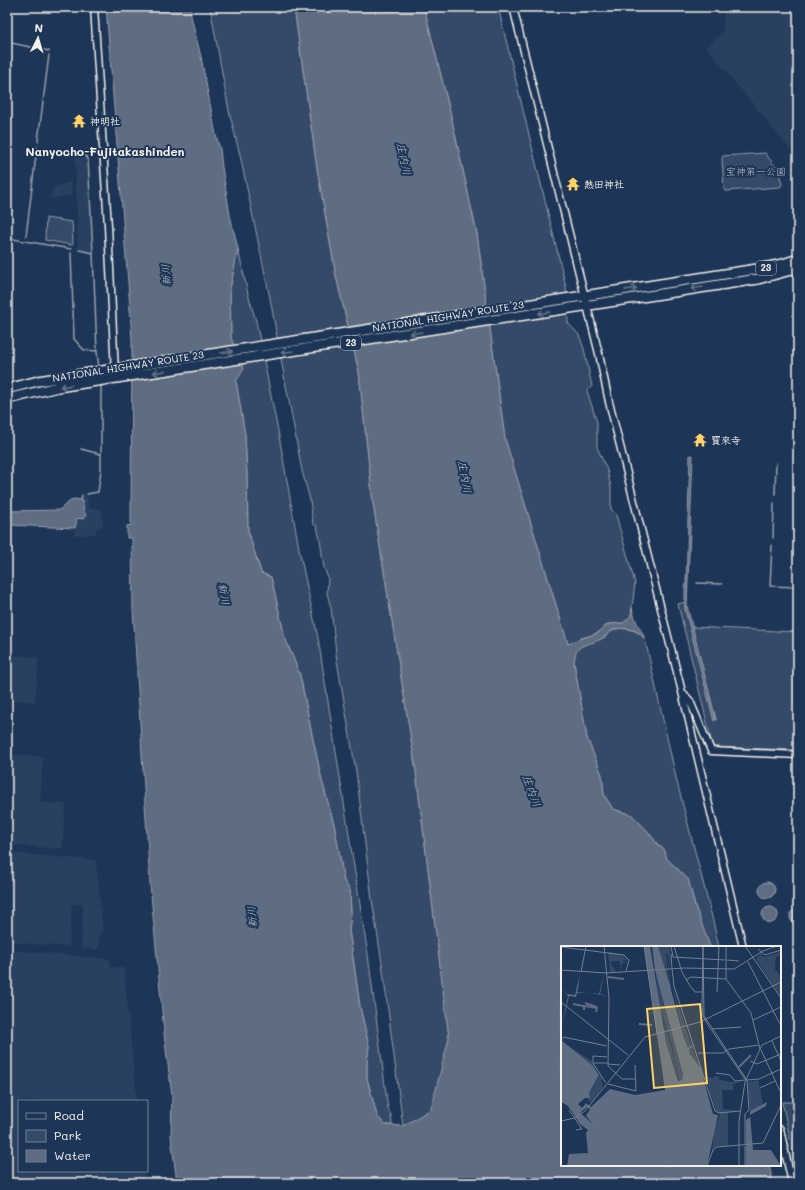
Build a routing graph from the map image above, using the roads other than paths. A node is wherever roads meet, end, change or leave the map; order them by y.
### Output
1 (94, 7) edge
2 (513, 7) edge
3 (798, 259) edge
4 (798, 268) edge
5 (734, 277) junction
6 (587, 301) junction
7 (117, 374) junction
8 (7, 389) edge
9 (7, 399) edge
10 (682, 692) junction
11 (798, 755) edge
12 (743, 946) edge
13 (781, 1133) edge
14 (792, 1183) edge

1 - 7 street
2 - 6 street
3 - 5 highway, NATIONAL HIGHWAY ROUTE 23 / 23
4 - 5 highway, NATIONAL HIGHWAY ROUTE 23 / 23
5 - 6 highway, NATIONAL HIGHWAY ROUTE 23 / 23
6 - 7 highway, NATIONAL HIGHWAY ROUTE 23 / 23
6 - 10 street
7 - 8 highway, NATIONAL HIGHWAY ROUTE 23 / 23
7 -> 9 highway, NATIONAL HIGHWAY ROUTE 23 / 23
10 - 11 street
10 - 12 street
13 - 14 street

